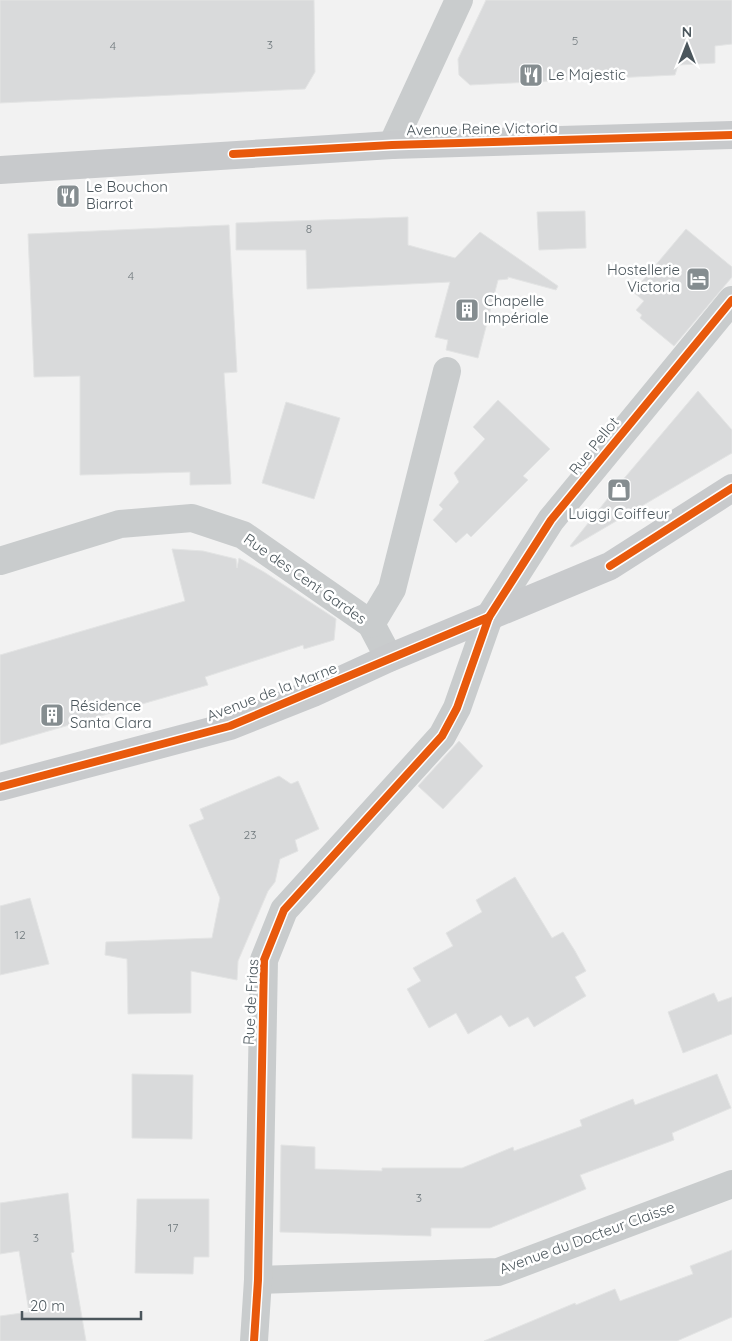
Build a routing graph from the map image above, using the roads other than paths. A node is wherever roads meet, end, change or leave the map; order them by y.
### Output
1 (459, 0) edge
2 (732, 135) edge
3 (392, 145) junction
4 (7, 174) edge
5 (732, 300) edge
6 (447, 371) dead end
7 (732, 488) edge
8 (0, 561) edge
9 (489, 617) junction
10 (371, 624) junction
11 (389, 658) junction
12 (0, 787) edge
13 (732, 1184) edge
14 (258, 1280) junction
15 (254, 1341) edge

1 - 3 street
2 - 3 main road, Avenue Reine Victoria
3 - 4 main road, Avenue Reine Victoria
5 - 9 street, Rue Pellot
6 - 10 street
7 - 9 main road, Avenue de la Marne
8 - 10 street, Rue des Cent Gardes
9 - 11 main road, Avenue de la Marne
9 - 14 street, Rue de Frias
10 - 11 street, Rue des Cent Gardes
11 - 12 main road, Avenue de la Marne
13 - 14 street, Avenue du Docteur Claisse
14 - 15 street, Rue de Frias

